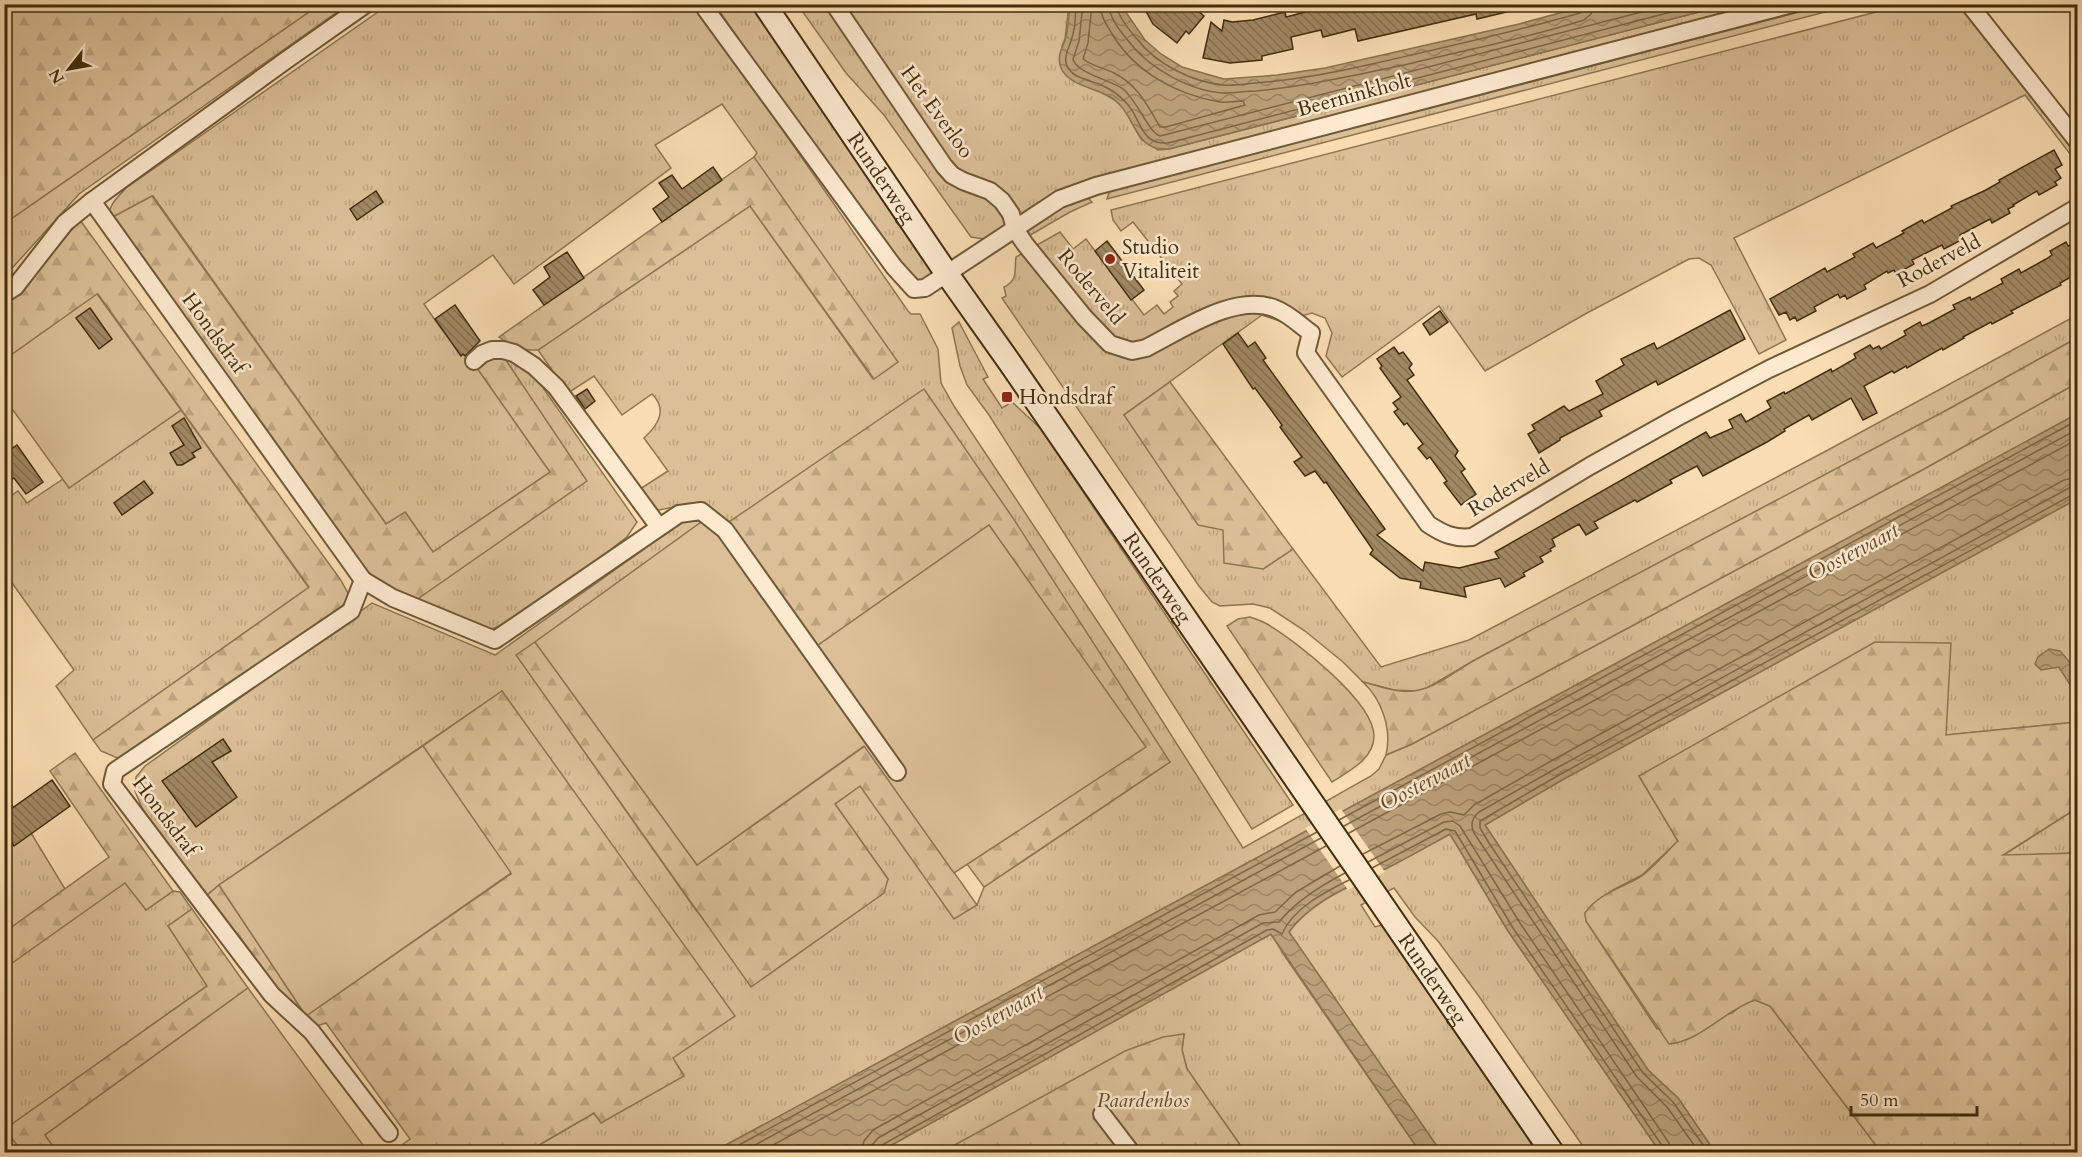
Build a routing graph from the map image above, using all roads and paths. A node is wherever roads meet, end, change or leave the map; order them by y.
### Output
1 (366, 4) edge
2 (702, 4) edge
3 (764, 4) edge
4 (834, 4) edge
5 (1792, 4) edge
6 (1969, 4) edge
7 (2078, 142) edge
8 (92, 201) junction
9 (2078, 207) edge
10 (1015, 229) junction
11 (947, 274) junction
12 (4, 294) edge
13 (474, 362) dead end
14 (659, 527) junction
15 (363, 580) junction
16 (897, 772) dead end
17 (1102, 1114) dead end
18 (389, 1133) dead end
19 (1131, 1152) edge
20 (1552, 1152) edge

1 - 8 street
2 - 11 street
3 - 11 street, Runderweg
4 - 10 street, Het Everloo
5 - 10 street, Beerninkholt
6 - 7 street
8 - 12 street
8 - 15 street, Hondsdraf
9 - 10 street, Roderveld
10 - 11 street, Beerninkholt
11 - 20 street, Runderweg
13 - 14 street
14 - 15 street, Hondsdraf
14 - 16 street, Hondsdraf
15 - 18 street, Hondsdraf
17 - 19 street

